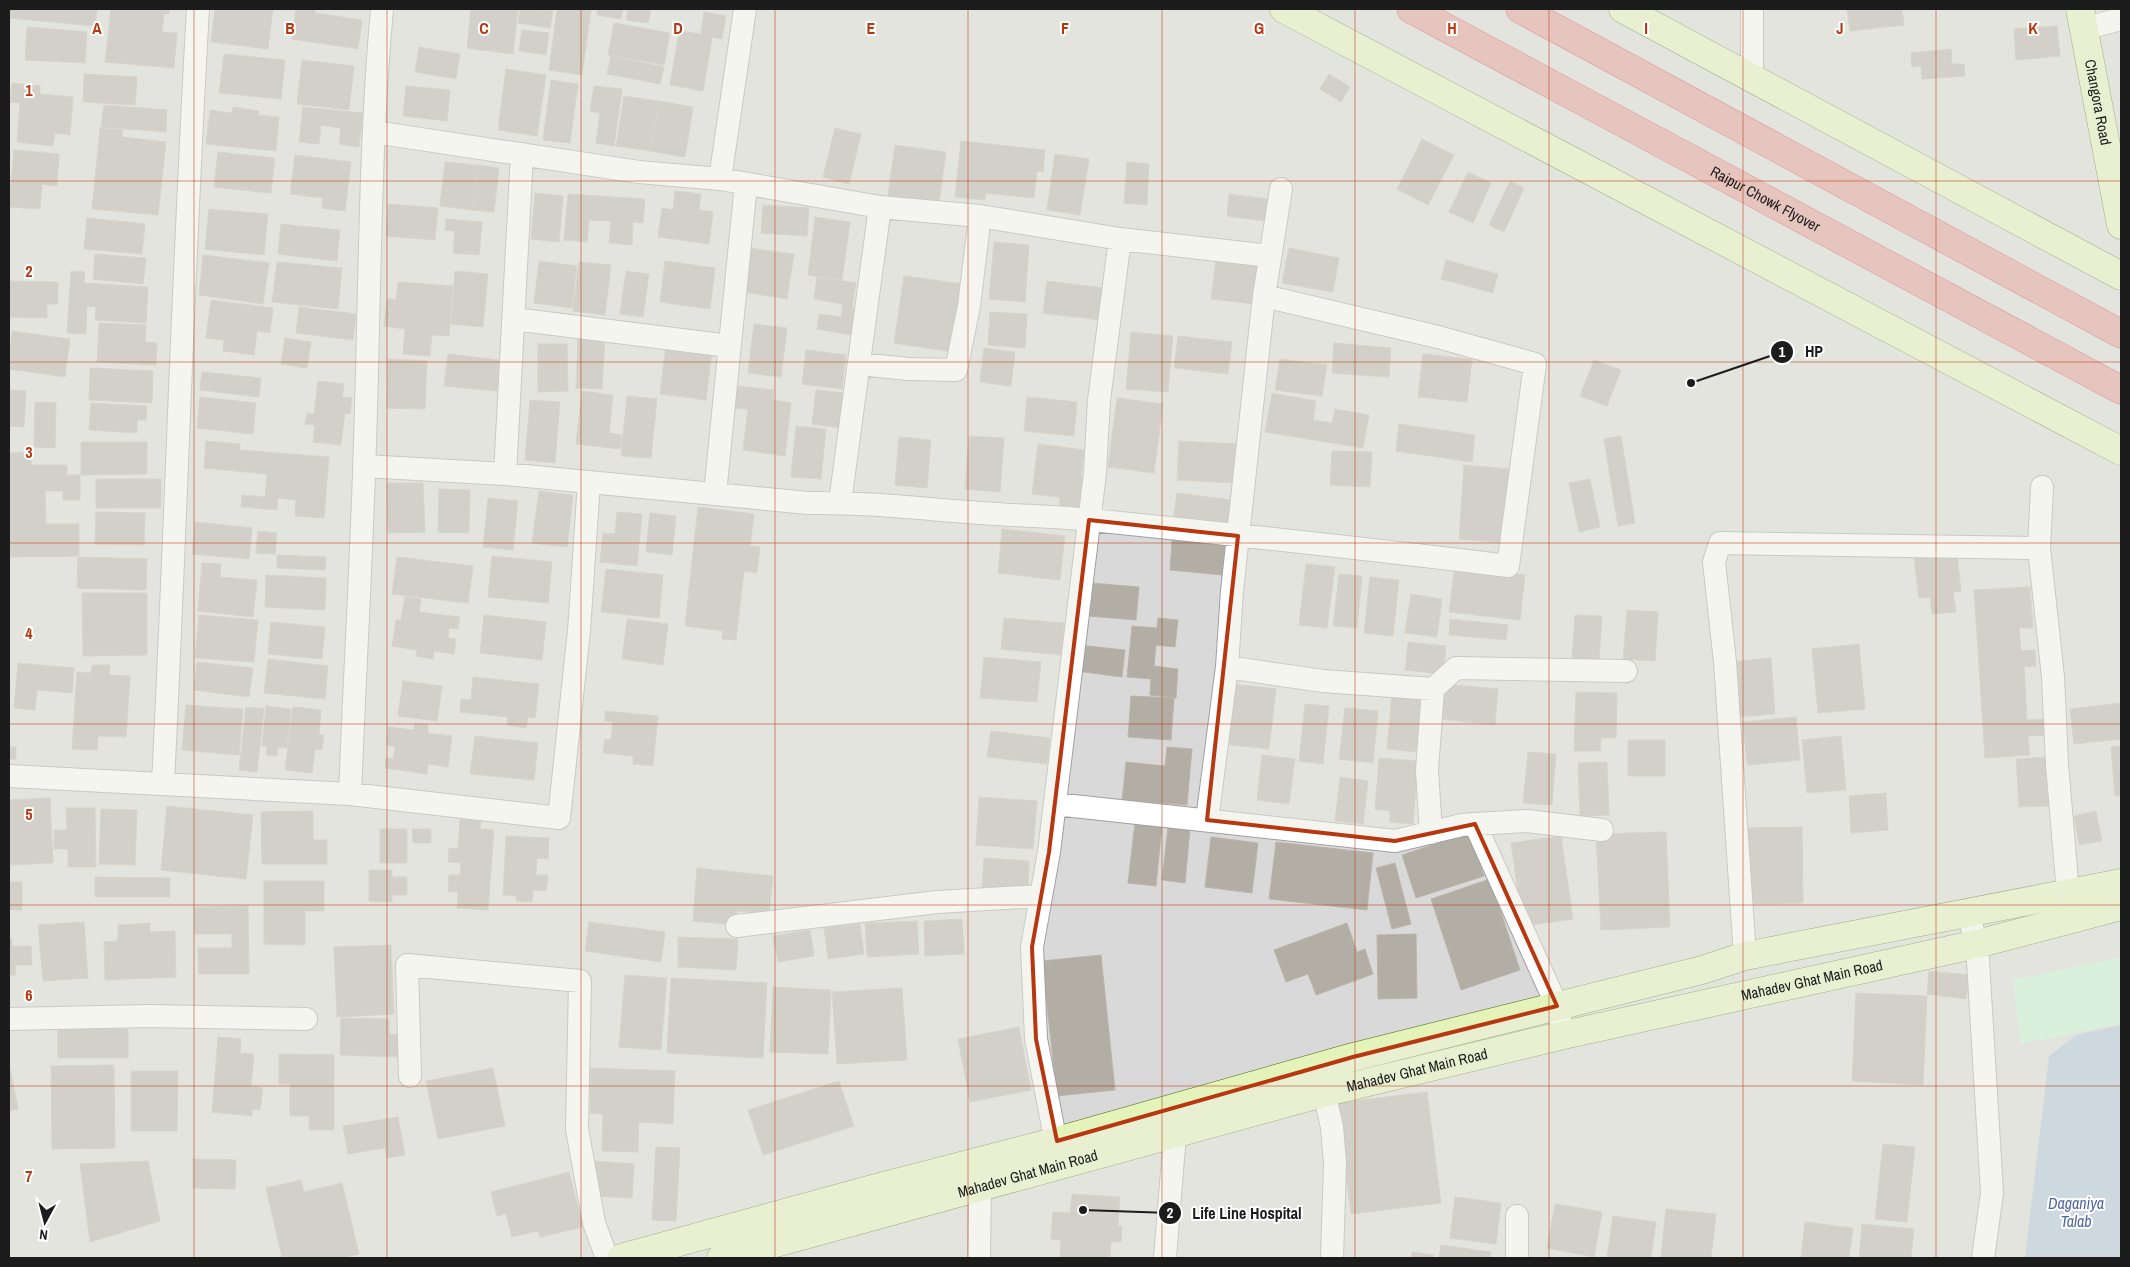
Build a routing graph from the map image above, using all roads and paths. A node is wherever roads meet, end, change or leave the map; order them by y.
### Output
1 (198, 9) edge
2 (382, 9) edge
3 (745, 9) edge
4 (1284, 9) edge
5 (1411, 9) edge
6 (1520, 9) edge
7 (1623, 9) edge
8 (1752, 9) edge
9 (2081, 19) edge
10 (2121, 19) edge
11 (1752, 78) junction
12 (374, 132) junction
13 (522, 154) junction
14 (2115, 168) edge
15 (720, 179) junction
16 (746, 184) junction
17 (1281, 189) dead end
18 (880, 207) junction
19 (980, 216) junction
20 (2121, 224) edge
21 (1120, 239) junction
22 (1270, 256) junction
23 (2121, 276) edge
24 (1264, 296) junction
25 (514, 319) junction
26 (2121, 334) edge
27 (729, 346) junction
28 (860, 364) junction
29 (2121, 390) edge
30 (2121, 451) edge
31 (364, 466) junction
32 (505, 474) junction
33 (589, 482) junction
34 (2042, 487) dead end
35 (715, 494) junction
36 (840, 502) junction
37 (1089, 520) junction
38 (1238, 536) junction
39 (2039, 548) junction
40 (1227, 667) junction
41 (1626, 670) dead end
42 (1434, 688) junction
43 (9, 776) edge
44 (163, 783) junction
45 (350, 794) junction
46 (1055, 804) junction
47 (1207, 820) junction
48 (1475, 824) junction
49 (1602, 830) dead end
50 (1431, 833) junction
51 (2121, 883) edge
52 (2068, 893) junction
53 (1041, 896) junction
54 (2121, 906) edge
55 (1968, 913) junction
56 (737, 926) dead end
57 (1977, 944) junction
58 (1745, 956) junction
59 (1557, 1006) junction
60 (9, 1019) edge
61 (306, 1019) dead end
62 (1564, 1035) junction
63 (410, 1076) dead end
64 (1320, 1080) junction
65 (1175, 1134) junction
66 (1058, 1154) junction
67 (980, 1187) junction
68 (1517, 1216) dead end
69 (771, 1251) edge
70 (607, 1258) edge
71 (621, 1258) edge
72 (721, 1258) edge
73 (979, 1258) edge
74 (1165, 1258) edge
75 (1332, 1258) edge
76 (1517, 1258) edge
77 (1983, 1258) edge

1 - 44 street
2 - 12 street
3 - 15 street
4 - 30 street
5 - 29 highway, Raipur Chowk Flyover
6 - 26 highway
7 - 11 street
8 - 11 street
9 - 10 street
9 - 14 street, Changora Road
11 - 23 street
12 - 13 street
12 - 31 street
13 - 15 street
13 - 25 street
14 - 20 street, Changora Road
15 - 16 street
16 - 18 street
16 - 27 street
17 - 22 street
18 - 19 street
18 - 28 street
19 - 21 street
19 - 28 street
21 - 22 street
21 - 37 street
22 - 24 street
24 - 38 street
24 - 38 street
25 - 27 street
25 - 32 street
27 - 35 street
28 - 36 street
31 - 32 street
31 - 45 street
32 - 33 street
33 - 35 street
33 - 45 street
34 - 39 street
35 - 36 street
36 - 37 street
37 - 38 street
37 - 46 street
38 - 40 street
39 - 52 street
39 - 58 street
40 - 42 street
40 - 47 street
41 - 42 street
42 - 50 street
43 - 44 street
44 - 45 street
46 - 47 street
46 - 53 street
47 - 50 street
48 - 49 street
48 - 50 street
48 - 59 street
51 - 52 street
52 - 55 street
53 - 56 street
53 - 66 street
54 - 57 street, Mahadev Ghat Main Road
55 - 57 street
55 - 58 street
57 - 62 street, Mahadev Ghat Main Road
57 - 77 street
58 - 59 street
59 - 62 street
59 - 64 street
60 - 61 street
62 - 64 street, Mahadev Ghat Main Road
63 - 70 street
64 - 65 street, Mahadev Ghat Main Road
64 - 66 street
64 - 75 street
65 - 66 street, Mahadev Ghat Main Road
65 - 74 street
66 - 67 street, Mahadev Ghat Main Road
66 - 71 street
67 - 69 street, Mahadev Ghat Main Road
67 - 73 street
68 - 76 street
69 - 72 street, Mahadev Ghat Main Road

